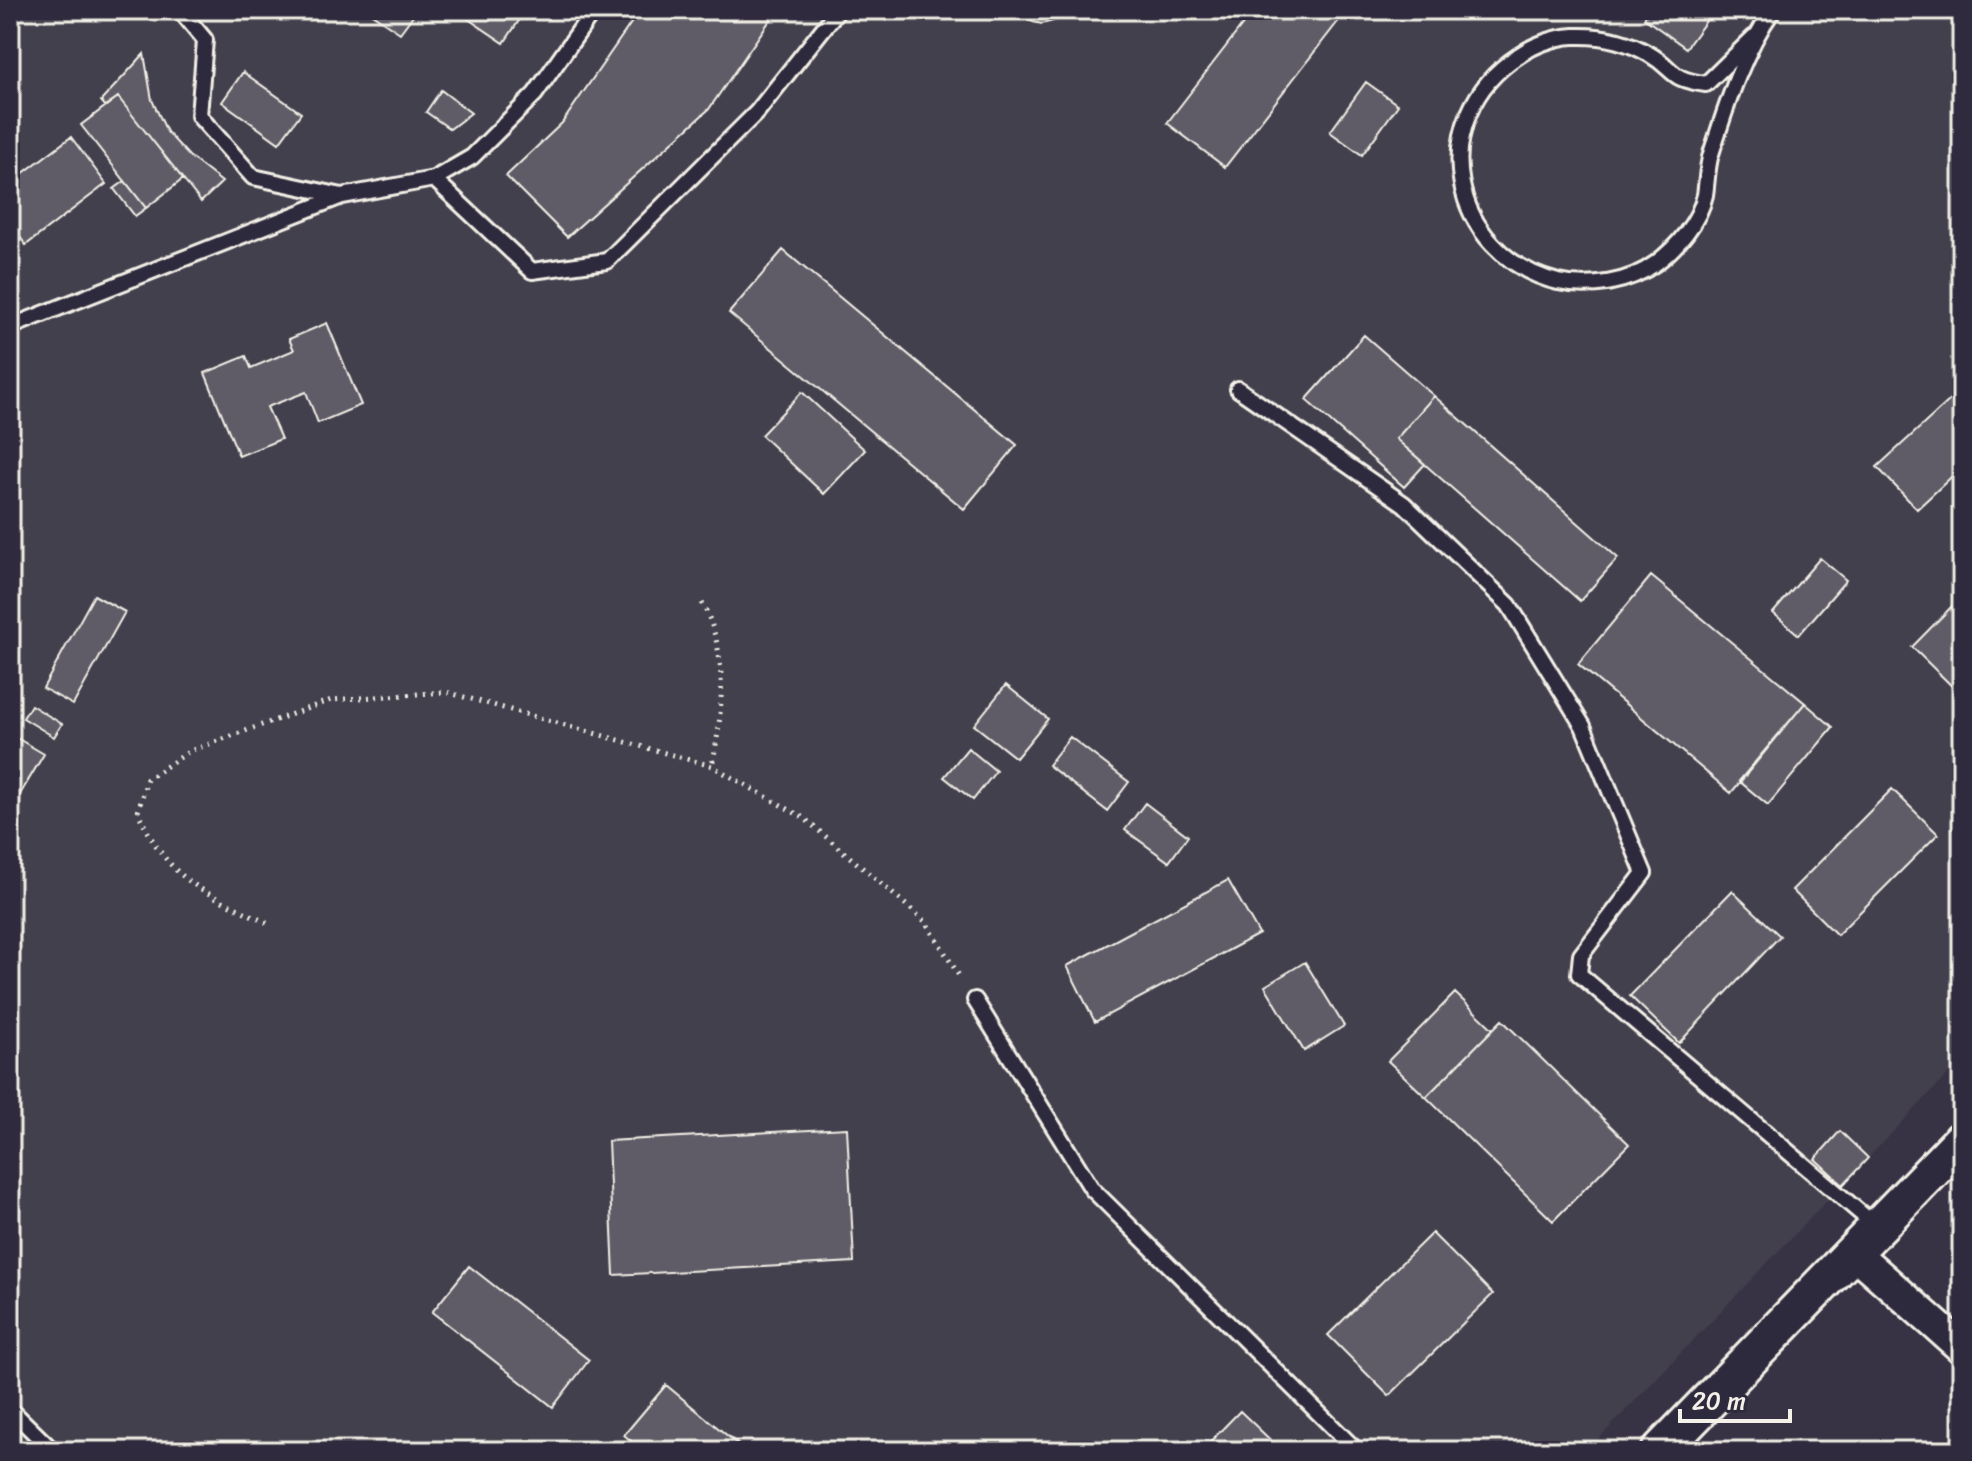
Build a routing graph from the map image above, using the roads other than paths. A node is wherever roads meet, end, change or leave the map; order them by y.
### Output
1 (180, 10) edge
2 (594, 10) edge
3 (838, 10) edge
4 (1773, 10) edge
5 (1754, 37) junction
6 (434, 179) junction
7 (342, 196) junction
8 (10, 327) edge
9 (1238, 389) dead end
10 (975, 1000) road end
11 (1962, 1140) edge
12 (1865, 1240) junction
13 (1962, 1348) edge
14 (10, 1409) edge
15 (53, 1451) edge
16 (1357, 1451) edge
17 (1660, 1451) edge

1 - 7 lane
2 - 6 lane
3 - 6 lane
4 - 5 lane
5 - 5 lane
6 - 7 lane
7 - 8 lane
9 - 12 lane
10 - 16 lane
11 - 12 street
12 - 13 street
12 - 17 street
14 - 15 lane

